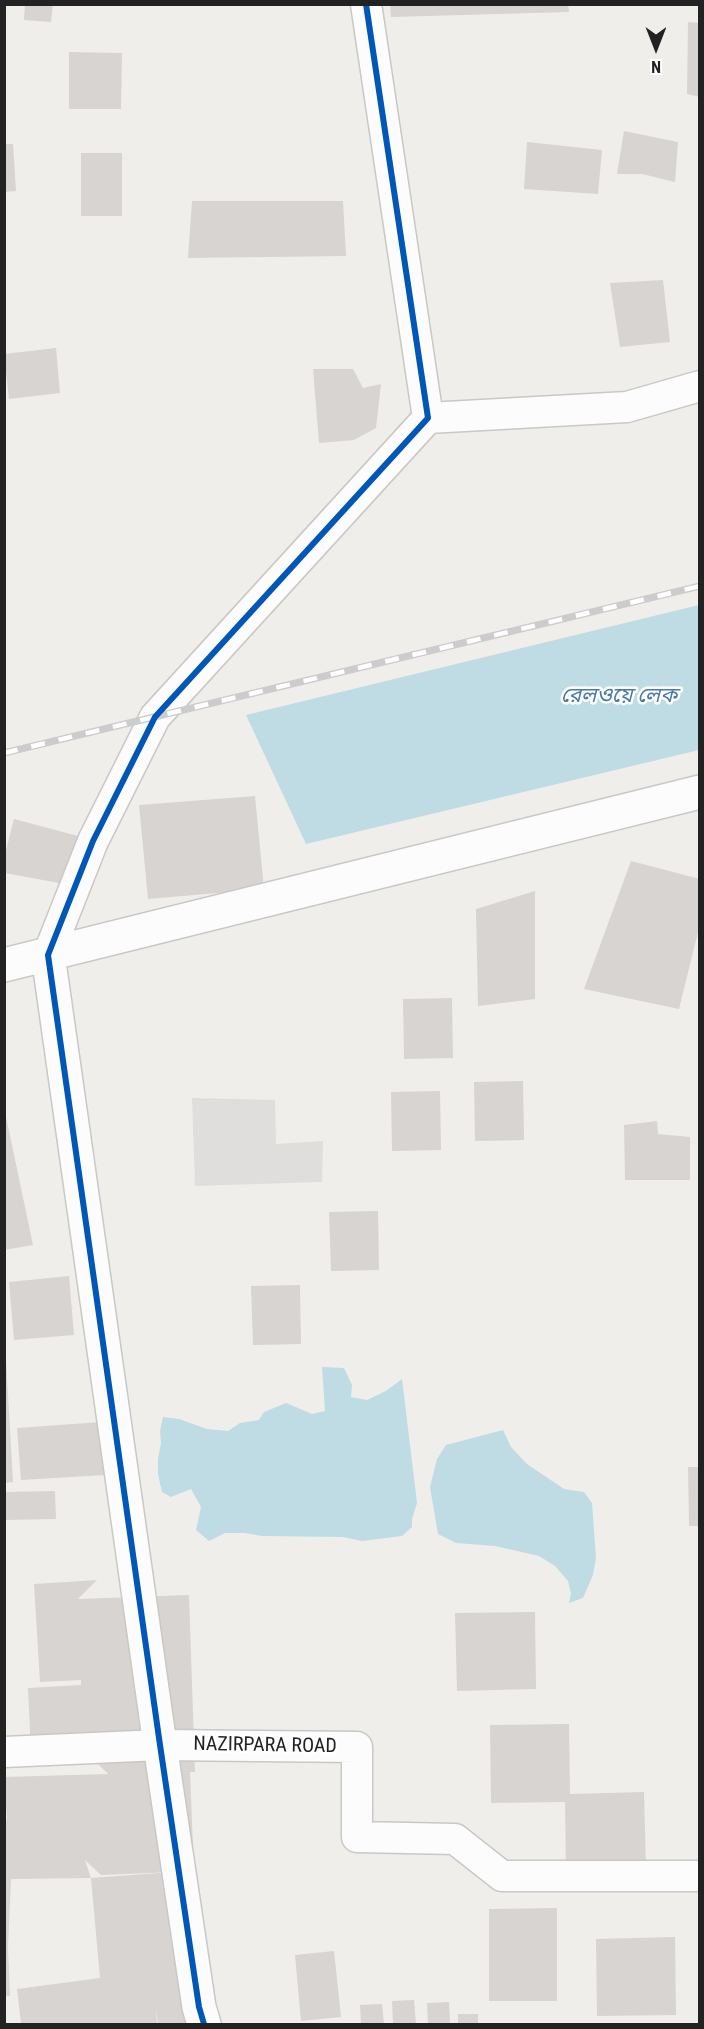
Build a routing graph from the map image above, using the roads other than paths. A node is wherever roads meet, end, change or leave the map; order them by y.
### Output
1 (366, 4) edge
2 (699, 386) edge
3 (428, 418) junction
4 (699, 792) edge
5 (48, 955) junction
6 (4, 965) edge
7 (160, 1745) junction
8 (4, 1752) edge
9 (699, 1876) edge
10 (204, 2025) edge

1 - 3 street
2 - 3 street
3 - 5 street
4 - 5 street
5 - 6 street
5 - 7 street
7 - 8 street
7 - 9 street, NAZIRPARA ROAD
7 - 10 street

